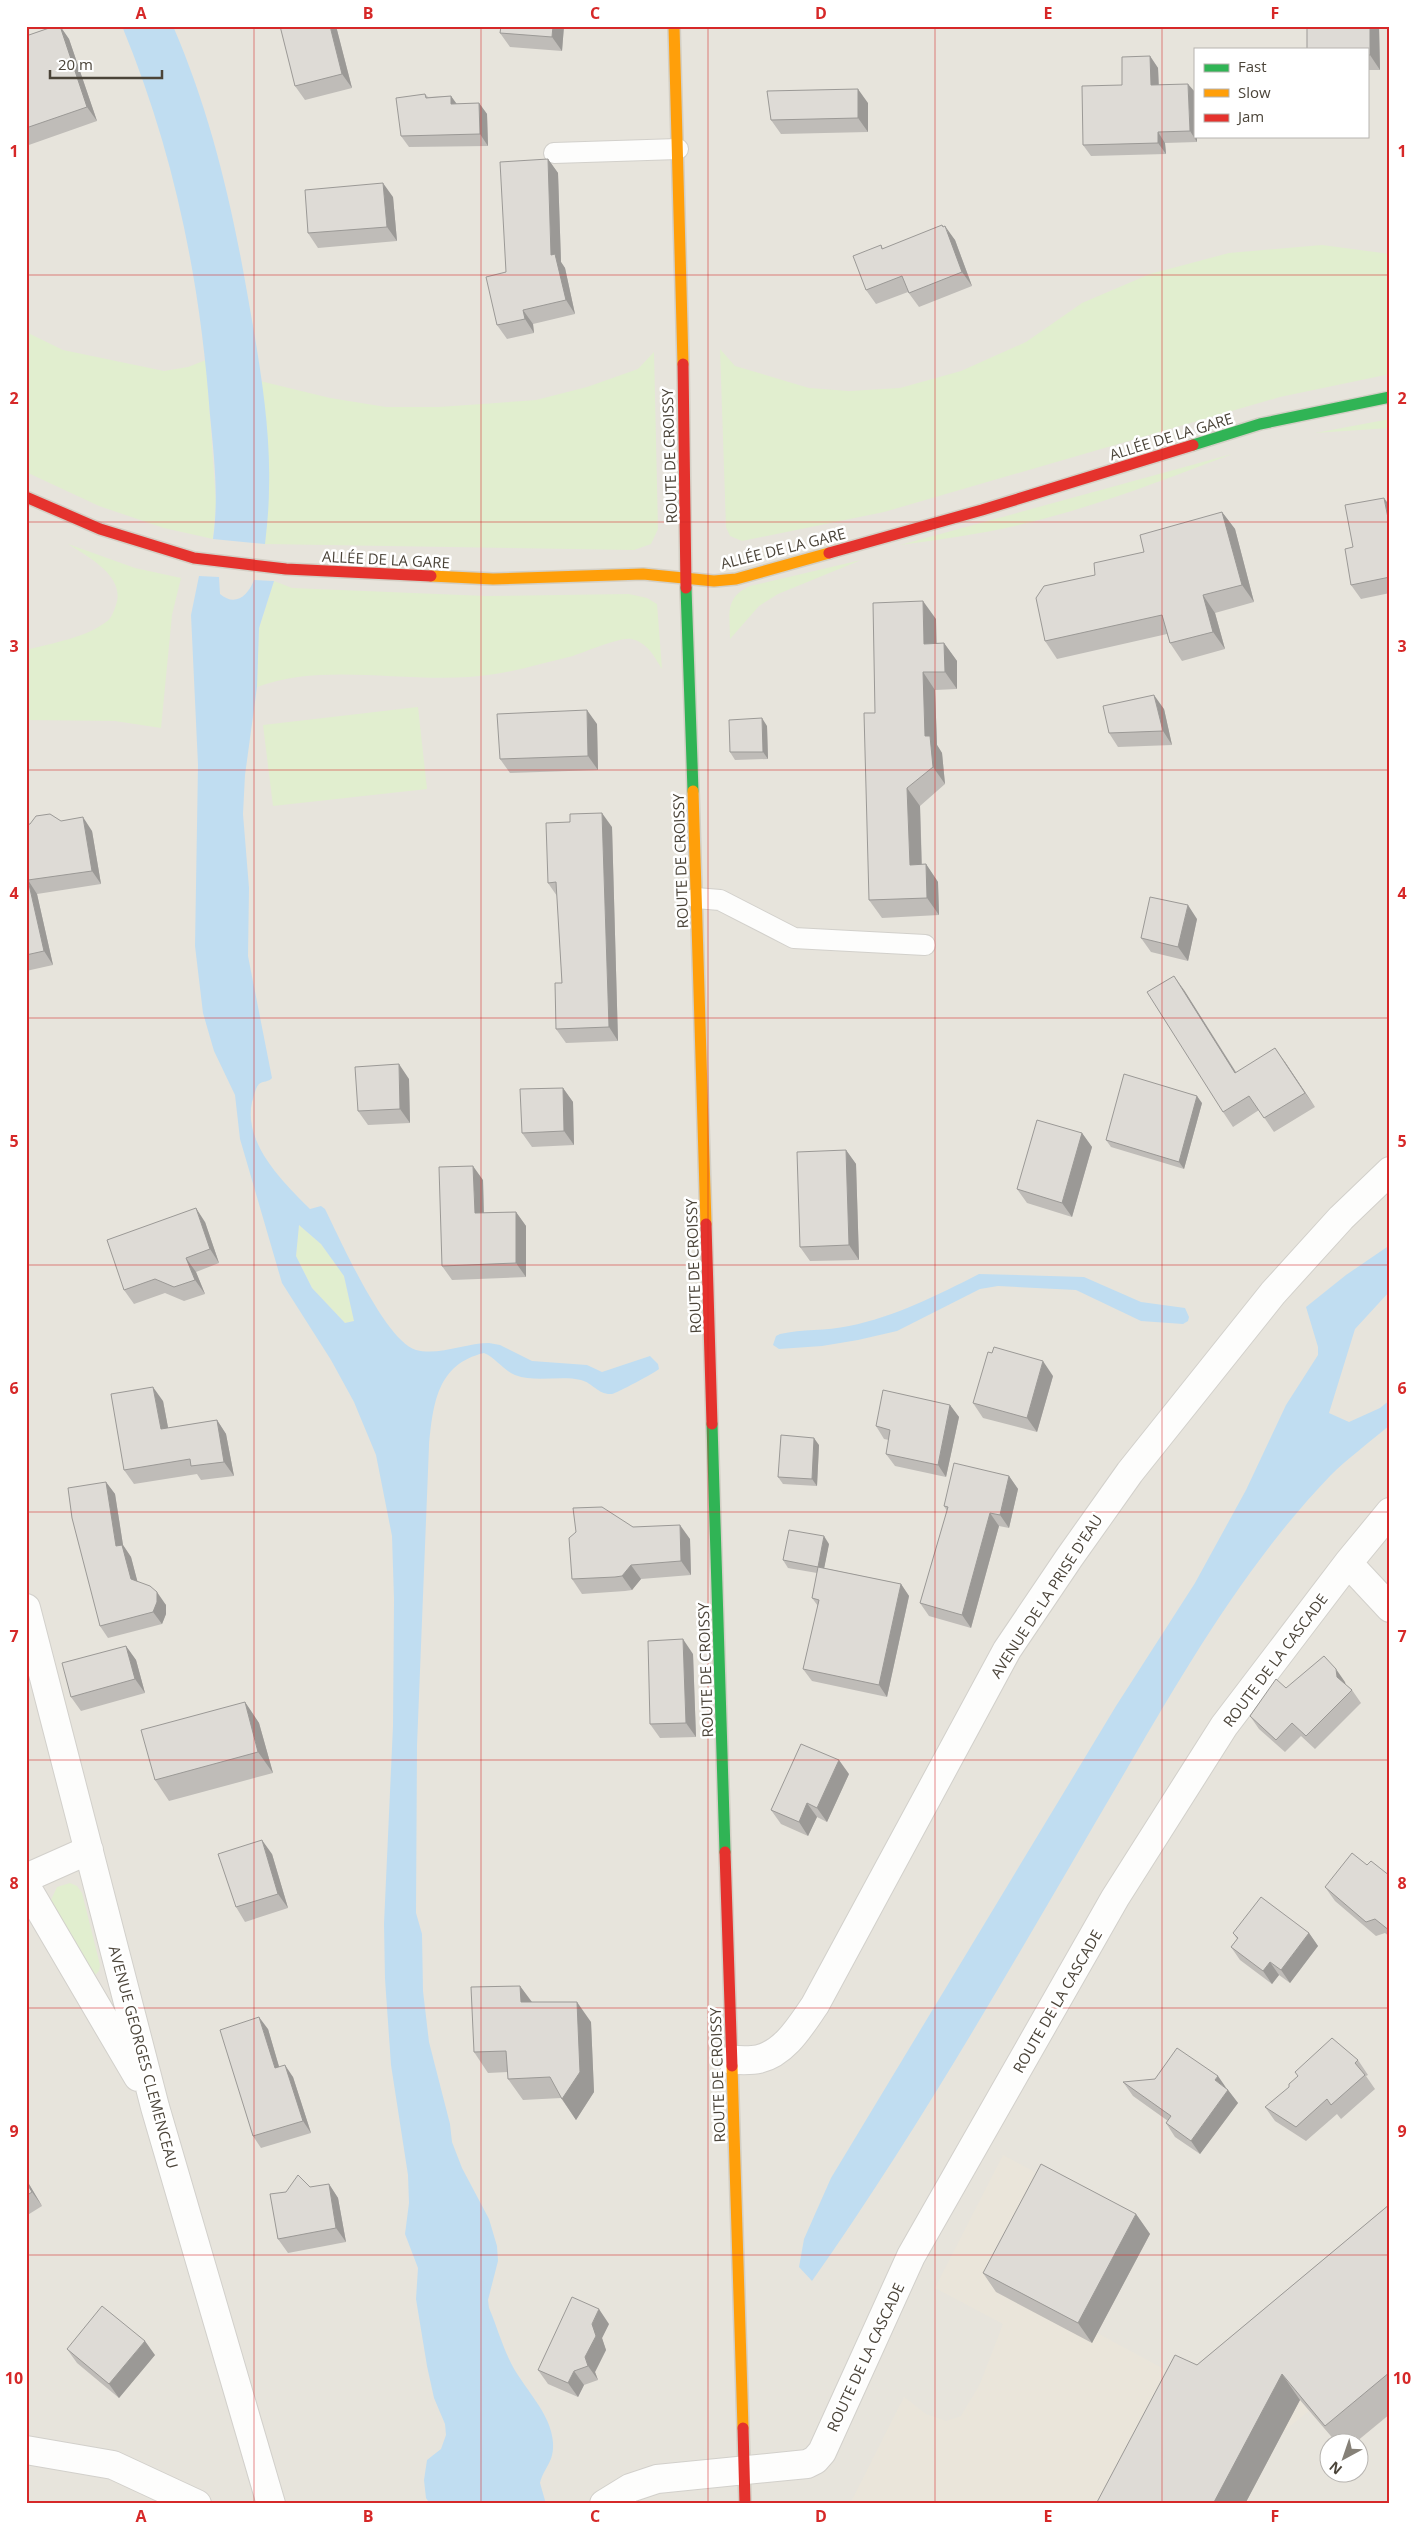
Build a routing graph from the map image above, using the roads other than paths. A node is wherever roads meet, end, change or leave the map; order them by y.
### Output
1 (674, 26) edge
2 (678, 149) junction
3 (554, 153) dead end
4 (1390, 397) edge
5 (26, 497) edge
6 (686, 579) junction
7 (696, 898) junction
8 (925, 945) dead end
9 (1390, 1172) edge
10 (1390, 1512) edge
11 (1348, 1563) junction
12 (26, 1608) edge
13 (1390, 1608) edge
14 (90, 1850) junction
15 (26, 1878) edge
16 (26, 1886) edge
17 (732, 2060) junction
18 (155, 2107) junction
19 (26, 2450) edge
20 (744, 2469) junction
21 (197, 2504) edge
22 (271, 2504) edge
23 (604, 2504) edge
24 (745, 2504) edge

1 - 2 main road, ROUTE DE CROISSY
2 - 3 lane
2 - 6 main road, ROUTE DE CROISSY
4 - 6 main road, ALLÉE DE LA GARE
5 - 6 main road, ALLÉE DE LA GARE
6 - 7 main road, ROUTE DE CROISSY
7 - 8 lane
7 - 17 main road, ROUTE DE CROISSY
9 - 17 street, AVENUE DE LA PRISE D'EAU
10 - 11 street, ROUTE DE LA CASCADE
11 - 13 street
11 - 20 street, ROUTE DE LA CASCADE
12 - 14 street, AVENUE GEORGES CLEMENCEAU
14 - 15 street
14 - 18 street, AVENUE GEORGES CLEMENCEAU
16 - 18 street
17 - 20 main road, ROUTE DE CROISSY
18 - 22 street, AVENUE GEORGES CLEMENCEAU
19 - 21 street
20 - 23 street
20 - 24 main road, ROUTE DE CROISSY

